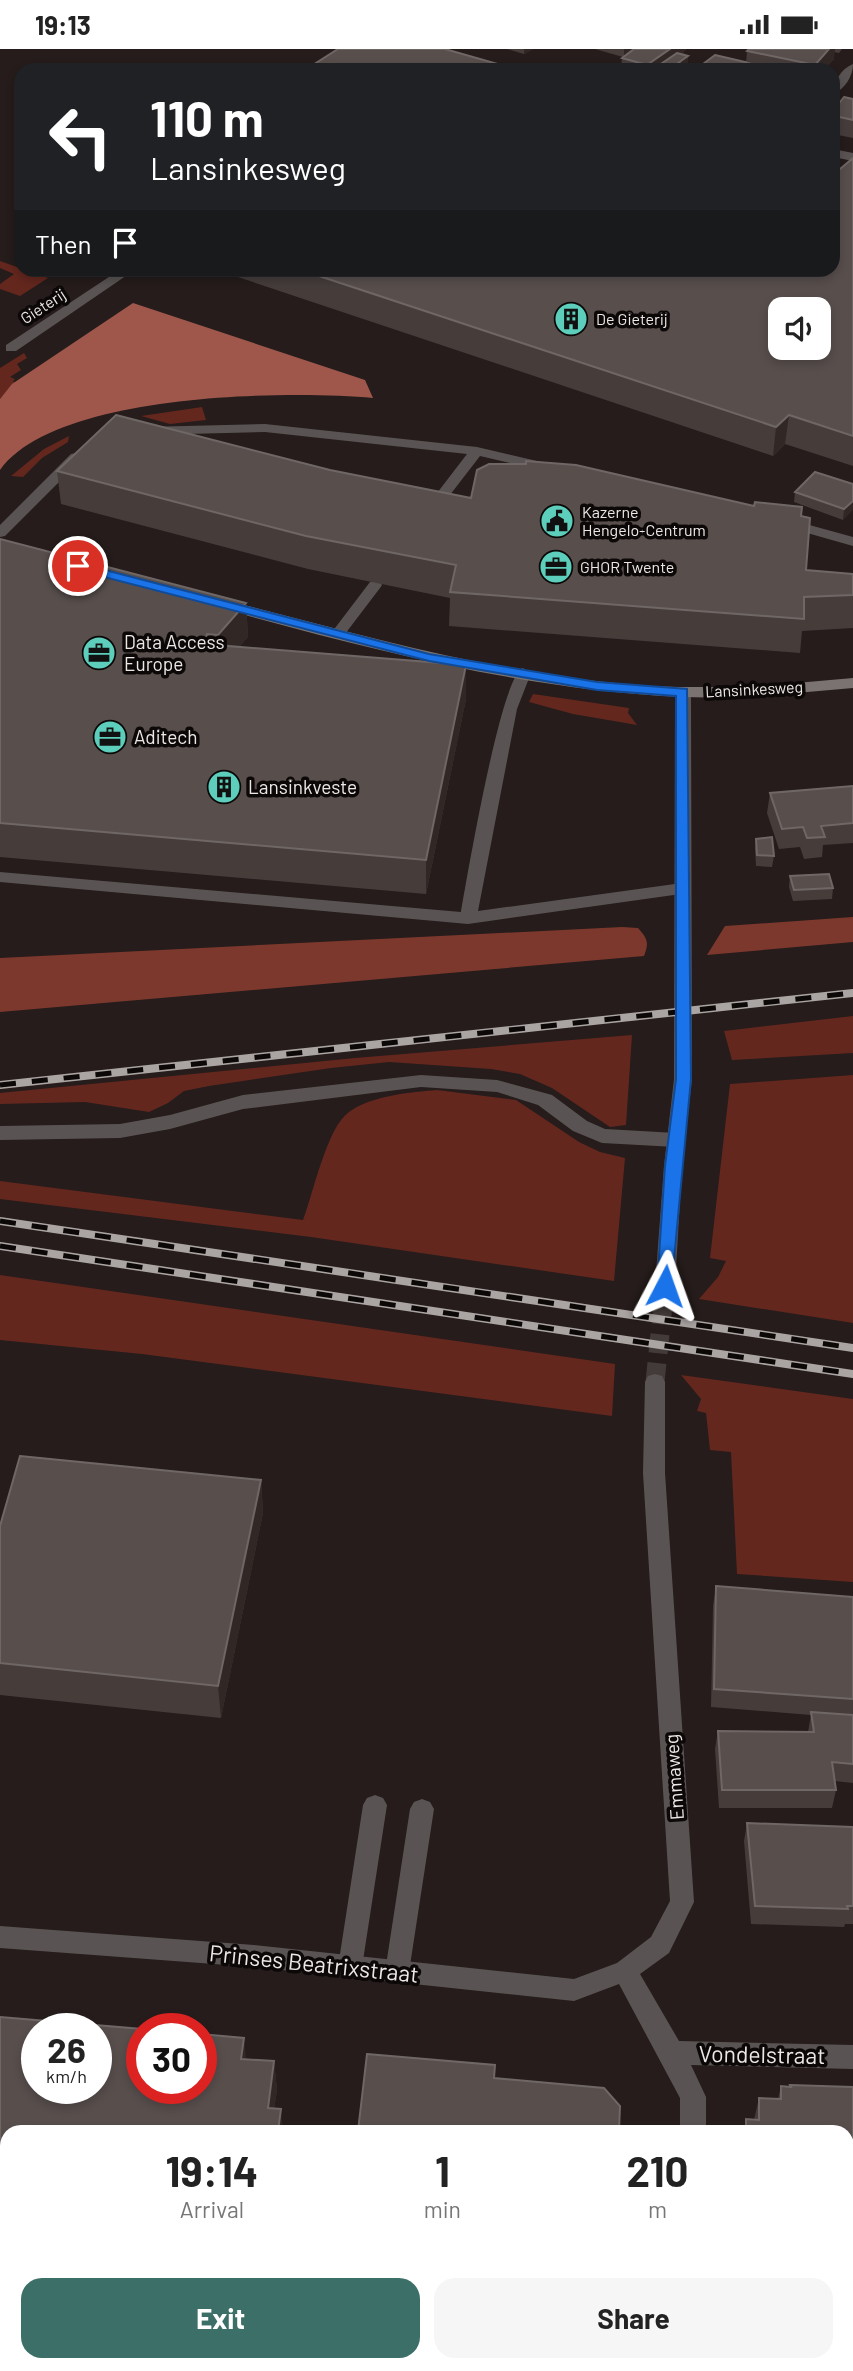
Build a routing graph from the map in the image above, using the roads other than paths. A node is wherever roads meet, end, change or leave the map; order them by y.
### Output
1 (853, 67) edge
2 (840, 83) edge
3 (118, 277) edge
4 (11, 348) dead end
5 (127, 433) edge
6 (88, 446) edge
7 (477, 451) junction
8 (565, 472) edge
9 (765, 518) edge
10 (422, 522) edge
11 (0, 533) edge
12 (853, 542) edge
13 (375, 585) edge
14 (202, 600) edge
15 (337, 635) junction
16 (523, 673) junction
17 (853, 683) edge
18 (683, 692) junction
19 (0, 877) edge
20 (682, 889) junction
21 (468, 918) junction
22 (0, 1133) edge
23 (676, 1140) junction
24 (665, 1286) tunnel mouth
25 (655, 1382) tunnel mouth
26 (375, 1805) dead end
27 (422, 1809) dead end
28 (0, 1937) edge
29 (350, 1967) junction
30 (625, 1971) junction
31 (397, 1972) junction
32 (672, 2053) junction
33 (853, 2057) edge
34 (693, 2125) edge

1 - 2 street
3 - 4 street, Gieterij
5 - 7 street
6 - 11 street
7 - 8 street
7 - 10 street
9 - 12 street
13 - 15 lane
14 - 15 main road, Lansinkesweg
15 - 16 main road, Lansinkesweg
16 - 18 main road, Lansinkesweg
16 - 21 street
17 - 18 main road, Lansinkesweg
18 - 20 street
19 - 21 street
20 - 21 street
20 - 23 street
22 - 23 street
23 - 24 street
25 - 30 street, Emmaweg
26 - 29 street
27 - 31 street
28 - 29 street, Prinses Beatrixstraat
29 - 31 street, Prinses Beatrixstraat
30 - 31 street, Prinses Beatrixstraat
30 - 32 street
32 - 33 street, Vondelstraat
32 - 34 street

